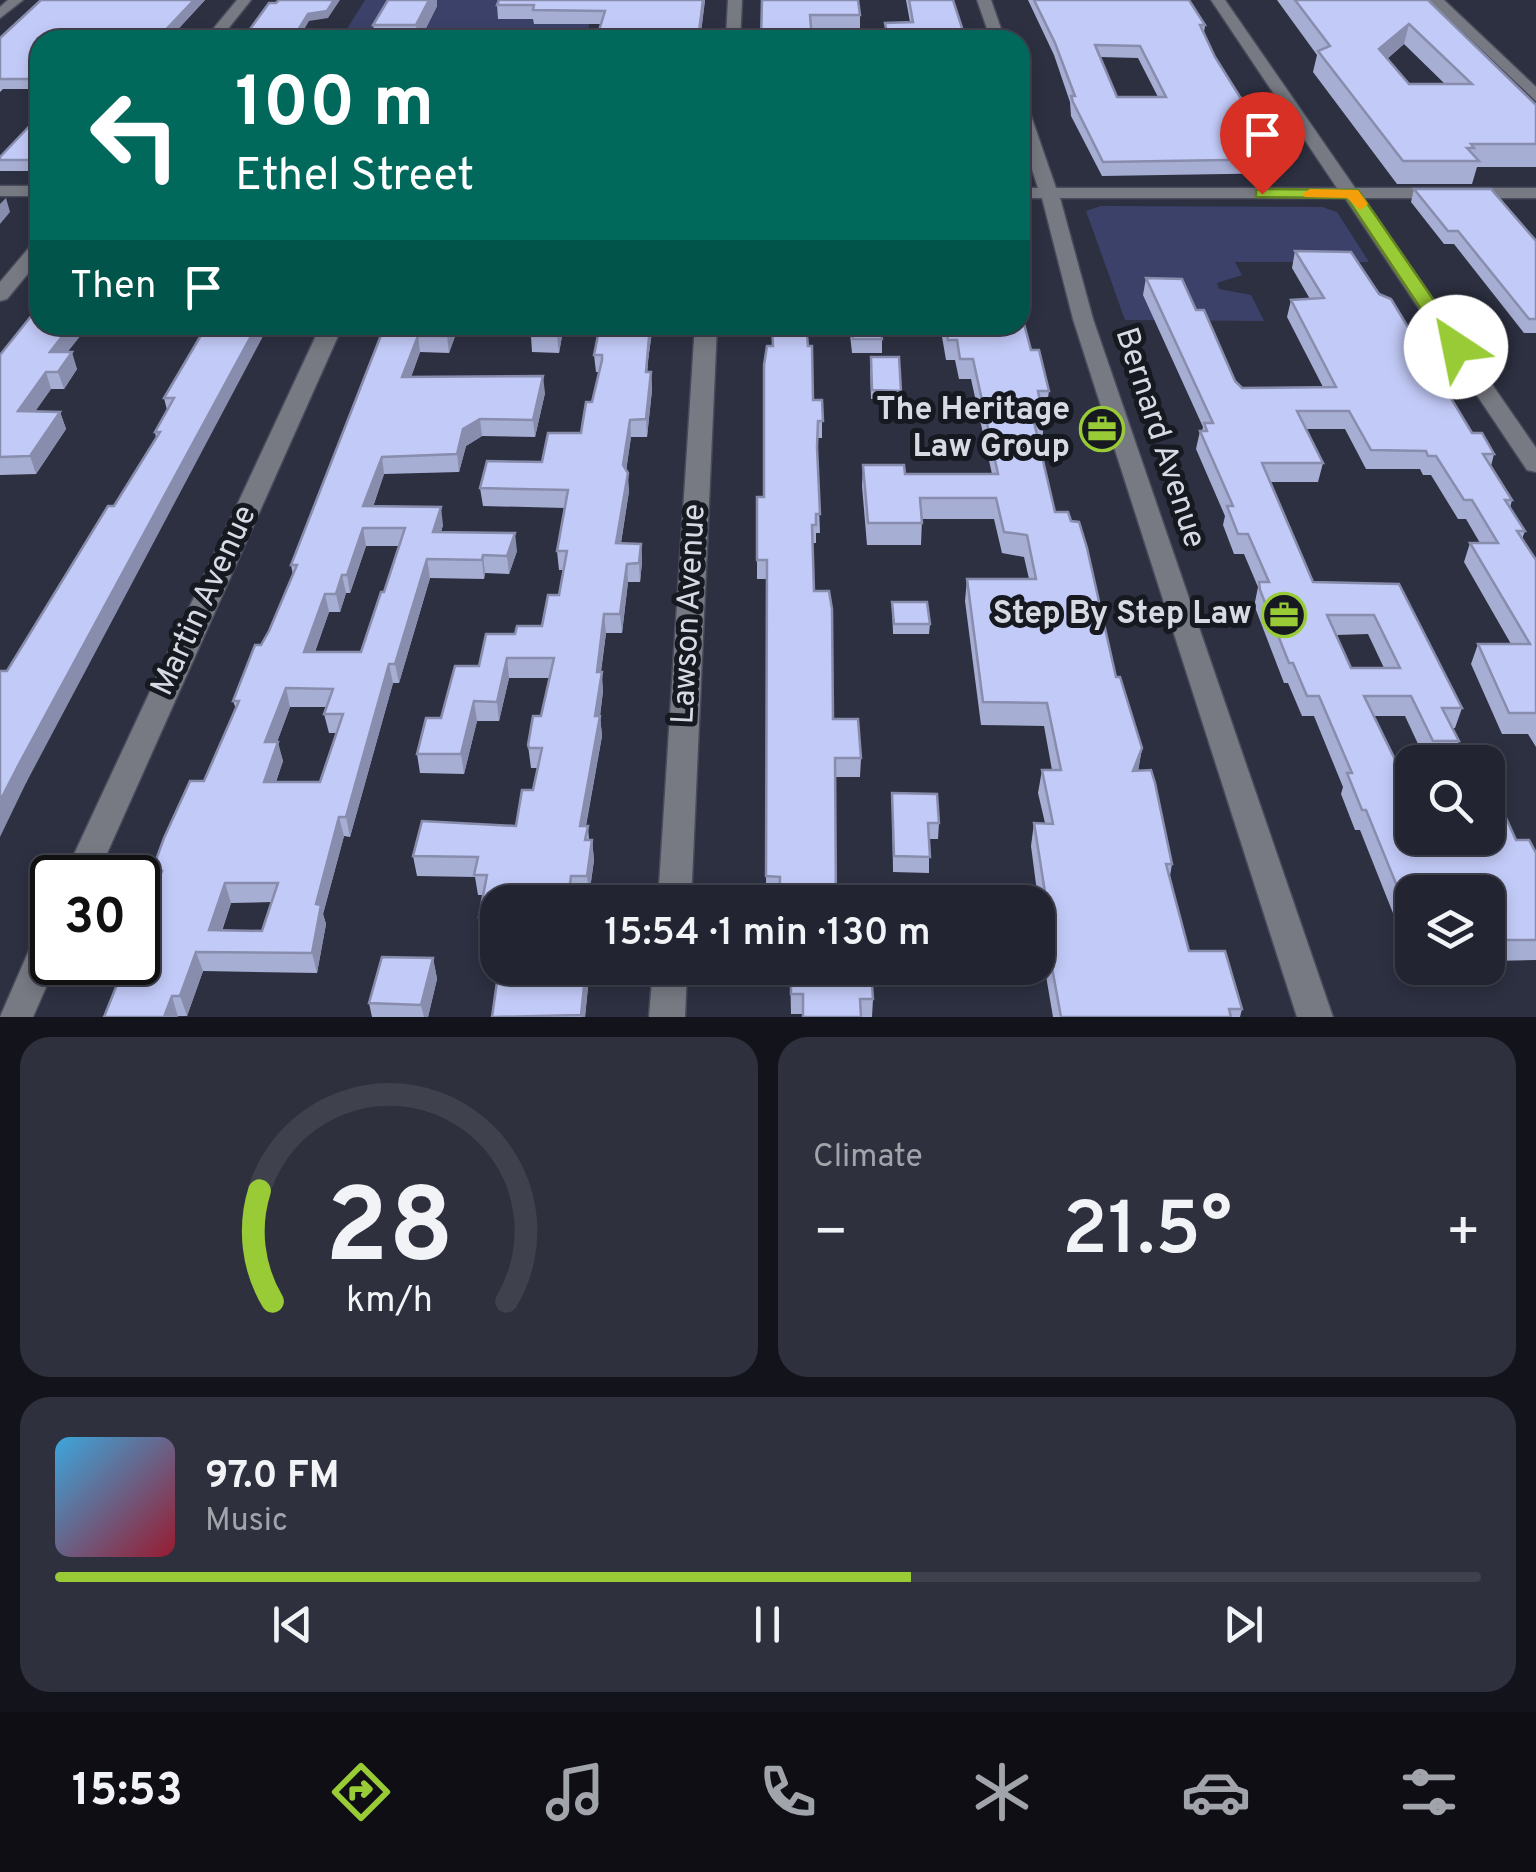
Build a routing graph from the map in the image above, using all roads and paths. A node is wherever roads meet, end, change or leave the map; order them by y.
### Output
1 (16, 0) edge
2 (244, 0) edge
3 (734, 0) edge
4 (984, 0) edge
5 (1218, 0) edge
6 (1436, 0) edge
7 (0, 14) edge
8 (219, 30) edge
9 (732, 30) edge
10 (994, 30) edge
11 (1536, 96) edge
12 (1030, 137) edge
13 (0, 191) edge
14 (30, 191) edge
15 (1536, 192) edge
16 (1030, 193) edge
17 (1049, 193) junction
18 (1352, 193) junction
19 (30, 258) edge
20 (0, 295) edge
21 (327, 335) edge
22 (705, 335) edge
23 (1536, 465) edge
24 (90, 855) edge
25 (675, 885) edge
26 (30, 984) edge
27 (669, 985) edge
28 (15, 1017) edge
29 (668, 1017) edge
30 (1314, 1017) edge

1 - 7 street
2 - 8 street
3 - 9 street
4 - 10 street
5 - 18 street
6 - 11 street
12 - 17 street, Bernard Avenue
13 - 14 street
15 - 18 street
16 - 17 street
17 - 18 street
17 - 30 street, Bernard Avenue
18 - 23 street
19 - 20 street
21 - 24 street, Martin Avenue
22 - 25 street, Lawson Avenue
26 - 28 street
27 - 29 street

